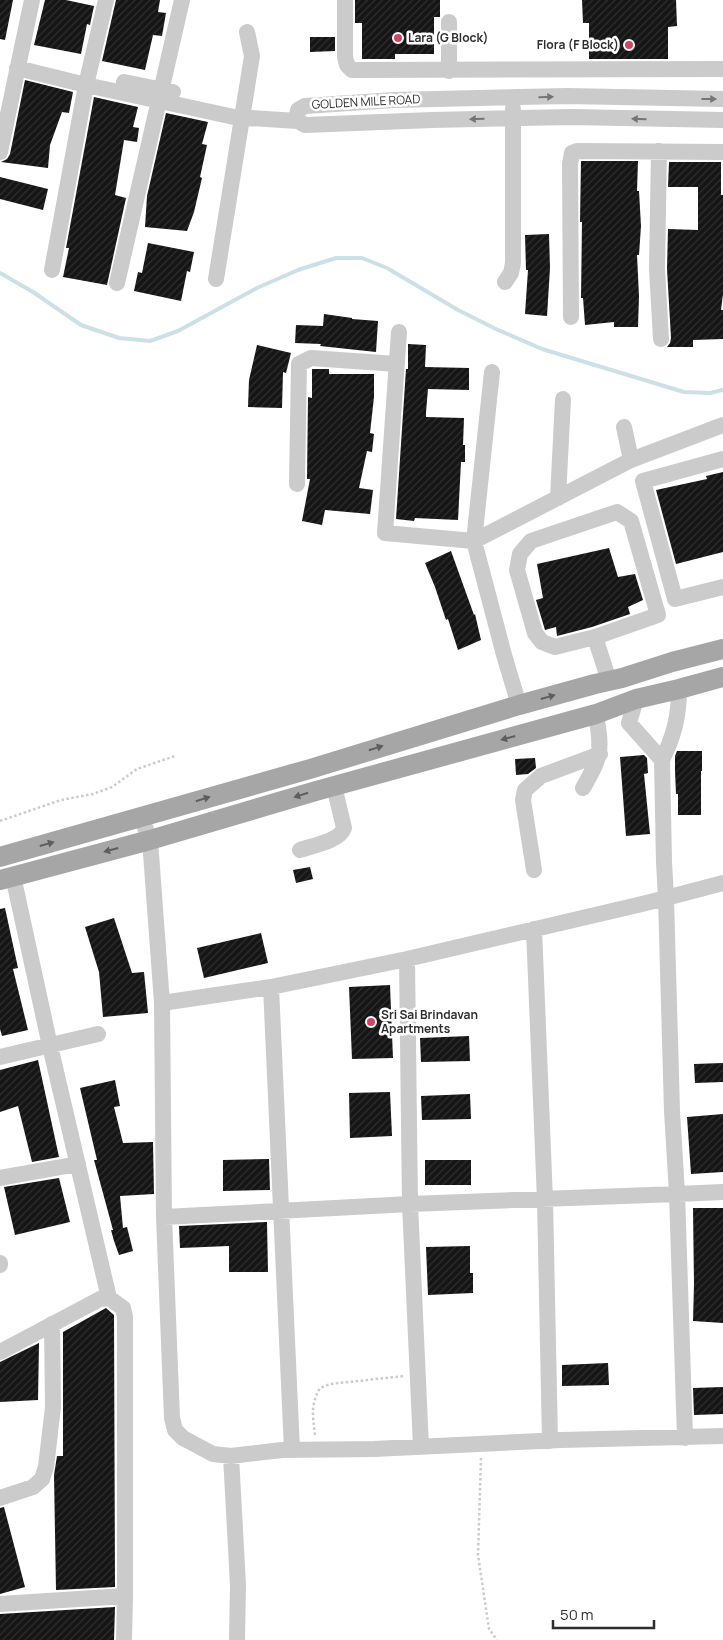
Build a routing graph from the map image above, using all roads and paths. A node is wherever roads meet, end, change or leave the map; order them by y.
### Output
1 (32, 0) edge
2 (106, 0) edge
3 (182, 0) edge
4 (345, 0) edge
5 (448, 22) dead end
6 (247, 32) dead end
7 (18, 62) junction
8 (723, 69) edge
9 (449, 71) junction
10 (666, 76) dead end
11 (87, 80) junction
12 (161, 95) junction
13 (513, 97) junction
14 (665, 98) junction
15 (723, 99) edge
16 (394, 100) junction
17 (243, 112) junction
18 (298, 115) junction
19 (513, 118) junction
20 (661, 119) junction
21 (723, 120) edge
22 (395, 121) junction
23 (659, 151) junction
24 (0, 152) edge
25 (723, 152) edge
26 (52, 270) dead end
27 (216, 279) dead end
28 (505, 282) dead end
29 (117, 284) dead end
30 (571, 317) dead end
31 (399, 332) dead end
32 (661, 339) dead end
33 (397, 364) junction
34 (492, 372) dead end
35 (563, 400) dead end
36 (723, 425) edge
37 (624, 427) dead end
38 (723, 459) edge
39 (631, 460) junction
40 (297, 484) dead end
41 (558, 498) junction
42 (474, 542) junction
43 (723, 587) edge
44 (596, 637) junction
45 (723, 649) edge
46 (723, 676) edge
47 (609, 681) junction
48 (679, 689) junction
49 (636, 699) junction
50 (519, 705) junction
51 (596, 714) junction
52 (600, 754) junction
53 (175, 756) dead end
54 (349, 757) junction
55 (662, 760) junction
56 (356, 780) junction
57 (334, 786) junction
58 (583, 788) dead end
59 (141, 817) junction
60 (0, 821) edge
61 (150, 840) junction
62 (300, 850) dead end
63 (0, 857) edge
64 (534, 870) dead end
65 (7, 878) edge
66 (723, 883) edge
67 (666, 898) junction
68 (534, 929) junction
69 (407, 959) junction
70 (272, 987) junction
71 (162, 1003) junction
72 (98, 1034) dead end
73 (50, 1046) junction
74 (0, 1057) edge
75 (78, 1164) junction
76 (0, 1178) edge
77 (723, 1192) edge
78 (677, 1194) junction
79 (545, 1200) junction
80 (410, 1204) junction
81 (281, 1211) junction
82 (164, 1217) junction
83 (109, 1298) junction
84 (52, 1324) junction
85 (0, 1352) edge
86 (417, 1375) junction
87 (723, 1436) edge
88 (686, 1438) junction
89 (550, 1441) junction
90 (482, 1444) junction
91 (421, 1447) junction
92 (317, 1449) junction
93 (292, 1450) junction
94 (231, 1456) junction
95 (0, 1498) edge
96 (125, 1596) junction
97 (0, 1604) edge
98 (124, 1640) edge
99 (237, 1640) edge
100 (497, 1640) edge

1 - 7 street
2 - 11 street
3 - 12 street
4 - 9 street
5 - 9 street
6 - 17 street
7 - 11 street
7 - 24 street
8 - 9 street
10 - 14 street
11 - 12 street
11 - 26 street
12 - 17 street
12 - 29 street
13 -> 14 street, GOLDEN MILE ROAD
13 - 16 street, GOLDEN MILE ROAD
13 - 19 street
14 -> 15 street, GOLDEN MILE ROAD
14 - 20 street
16 - 18 street, GOLDEN MILE ROAD
16 - 22 street
17 - 18 street
17 - 27 street
18 - 22 street, GOLDEN MILE ROAD
20 -> 19 street, GOLDEN MILE ROAD
19 -> 22 street, GOLDEN MILE ROAD
19 - 28 street
20 - 21 street, GOLDEN MILE ROAD
23 - 25 street
23 - 30 street
23 - 32 street
31 - 33 street
33 - 40 street
33 - 42 street
34 - 42 street
35 - 41 street
36 - 39 street
37 - 39 street
38 - 43 street
39 - 41 street
41 - 42 street
42 - 50 street
44 - 44 street
44 - 47 street
45 - 47 main road
46 - 48 main road
50 -> 47 main road
48 - 49 main road
48 - 55 street
49 - 51 main road
49 - 55 street
54 -> 50 main road
51 - 52 street
51 -> 56 main road
52 - 58 street
52 - 64 street
53 - 60 path
54 - 56 main road
59 -> 54 main road
55 - 67 street
56 - 57 main road
57 -> 61 main road
57 - 62 street
59 - 61 street
63 -> 59 main road
61 -> 65 main road
61 - 71 street
65 - 73 street
66 - 67 street
67 - 68 street
67 - 78 street
68 - 69 street
68 - 79 street
69 - 70 street
69 - 80 street
70 - 71 street
70 - 81 street
71 - 82 street
72 - 73 street
73 - 74 street
73 - 75 street
75 - 76 street
75 - 83 street
77 - 78 street
78 - 79 street
78 - 88 street
79 - 80 street
79 - 89 street
80 - 81 street
80 - 86 street
81 - 82 street
81 - 93 street
82 - 94 street
83 - 84 street
83 - 96 street
84 - 85 street
84 - 95 street
86 - 91 street
86 - 92 path
87 - 88 street
88 - 89 street
89 - 90 street
90 - 91 street
90 - 100 path
91 - 92 street
92 - 93 street
93 - 94 street
94 - 99 street
96 - 97 street
96 - 98 street

